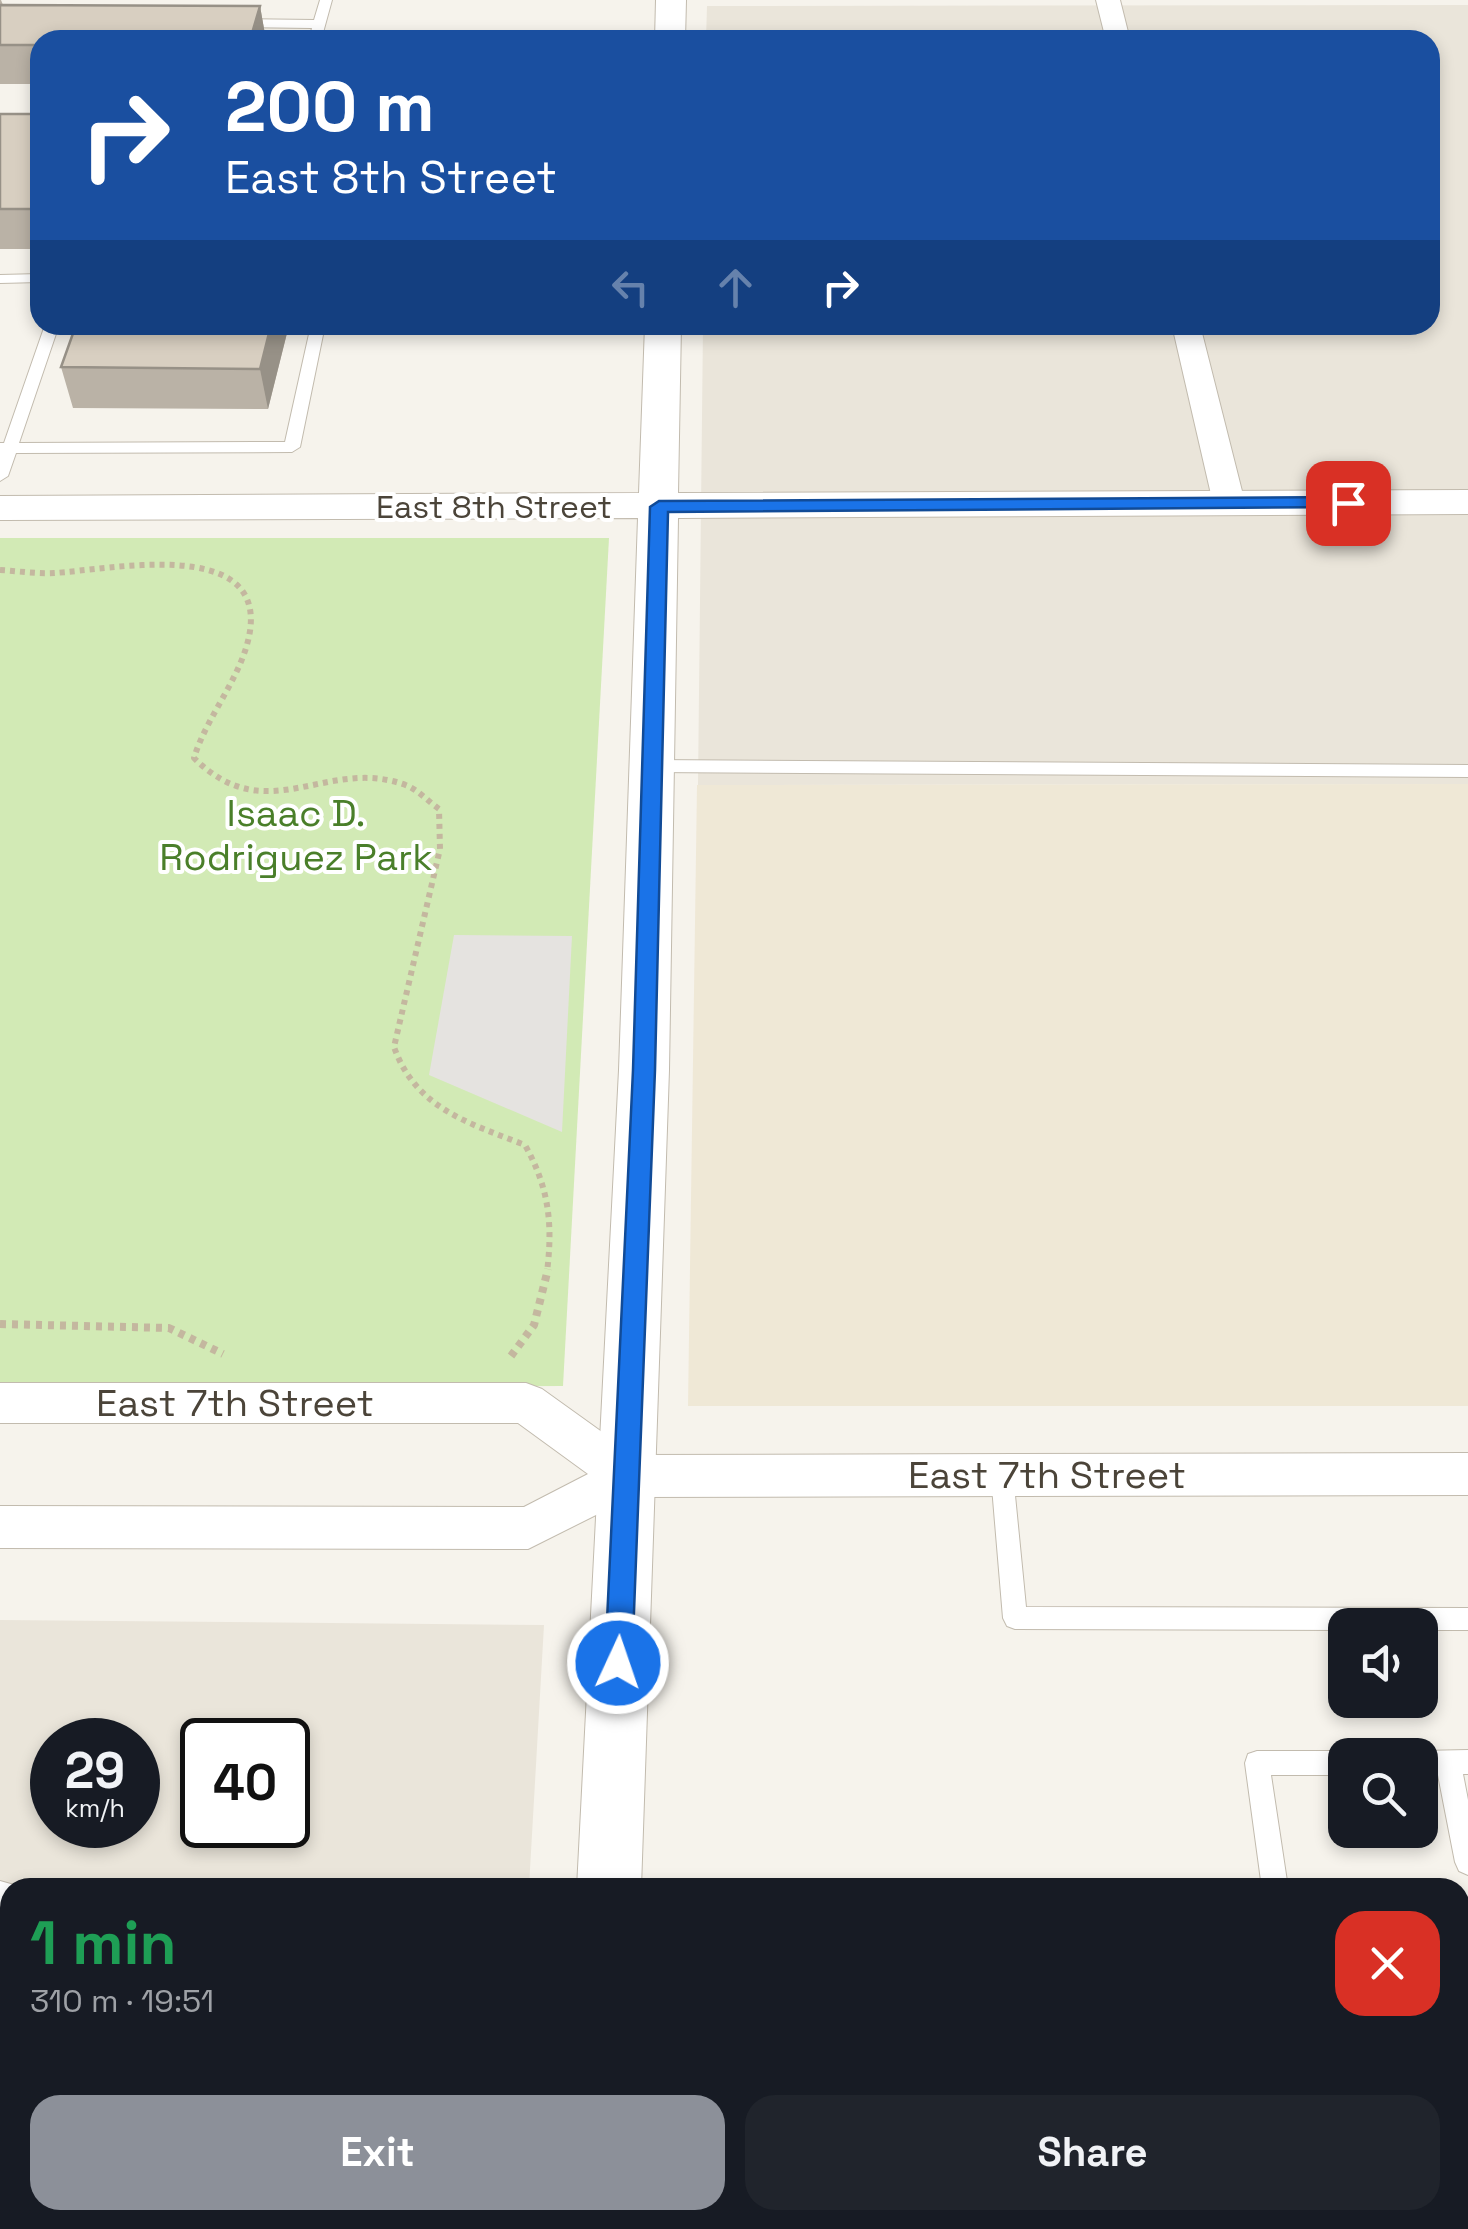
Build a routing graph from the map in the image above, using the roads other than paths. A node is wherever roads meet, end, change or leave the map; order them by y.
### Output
1 (326, 0) edge
2 (671, 0) edge
3 (1108, 0) edge
4 (222, 23) edge
5 (319, 24) junction
6 (318, 30) edge
7 (670, 30) edge
8 (1116, 30) edge
9 (30, 278) edge
10 (0, 279) edge
11 (48, 335) edge
12 (316, 335) edge
13 (663, 335) edge
14 (1188, 335) edge
15 (4, 448) edge
16 (0, 476) edge
17 (1468, 502) edge
18 (1229, 503) junction
19 (659, 507) junction
20 (0, 508) edge
21 (652, 766) junction
22 (1468, 771) edge
23 (0, 1404) edge
24 (1468, 1474) edge
25 (1002, 1475) junction
26 (627, 1476) junction
27 (0, 1527) edge
28 (1468, 1619) edge
29 (1458, 1762) edge
30 (1328, 1763) edge
31 (1468, 1862) edge
32 (609, 1878) edge
33 (1273, 1878) edge

1 - 5 lane
2 - 7 street
3 - 8 street
4 - 5 lane
5 - 6 lane
9 - 10 lane
11 - 15 lane
12 - 15 lane
13 - 19 street
14 - 18 street
15 - 16 lane
17 - 18 street, East 8th Street
18 - 19 street, East 8th Street
19 - 20 street, East 8th Street
19 - 21 street
21 - 22 lane
21 - 26 street
23 - 26 street, East 7th Street
24 - 25 street, East 7th Street
25 - 26 street, East 7th Street
25 - 28 lane
26 - 27 street, East 7th Street
26 - 32 street
29 - 31 lane
30 - 33 lane

